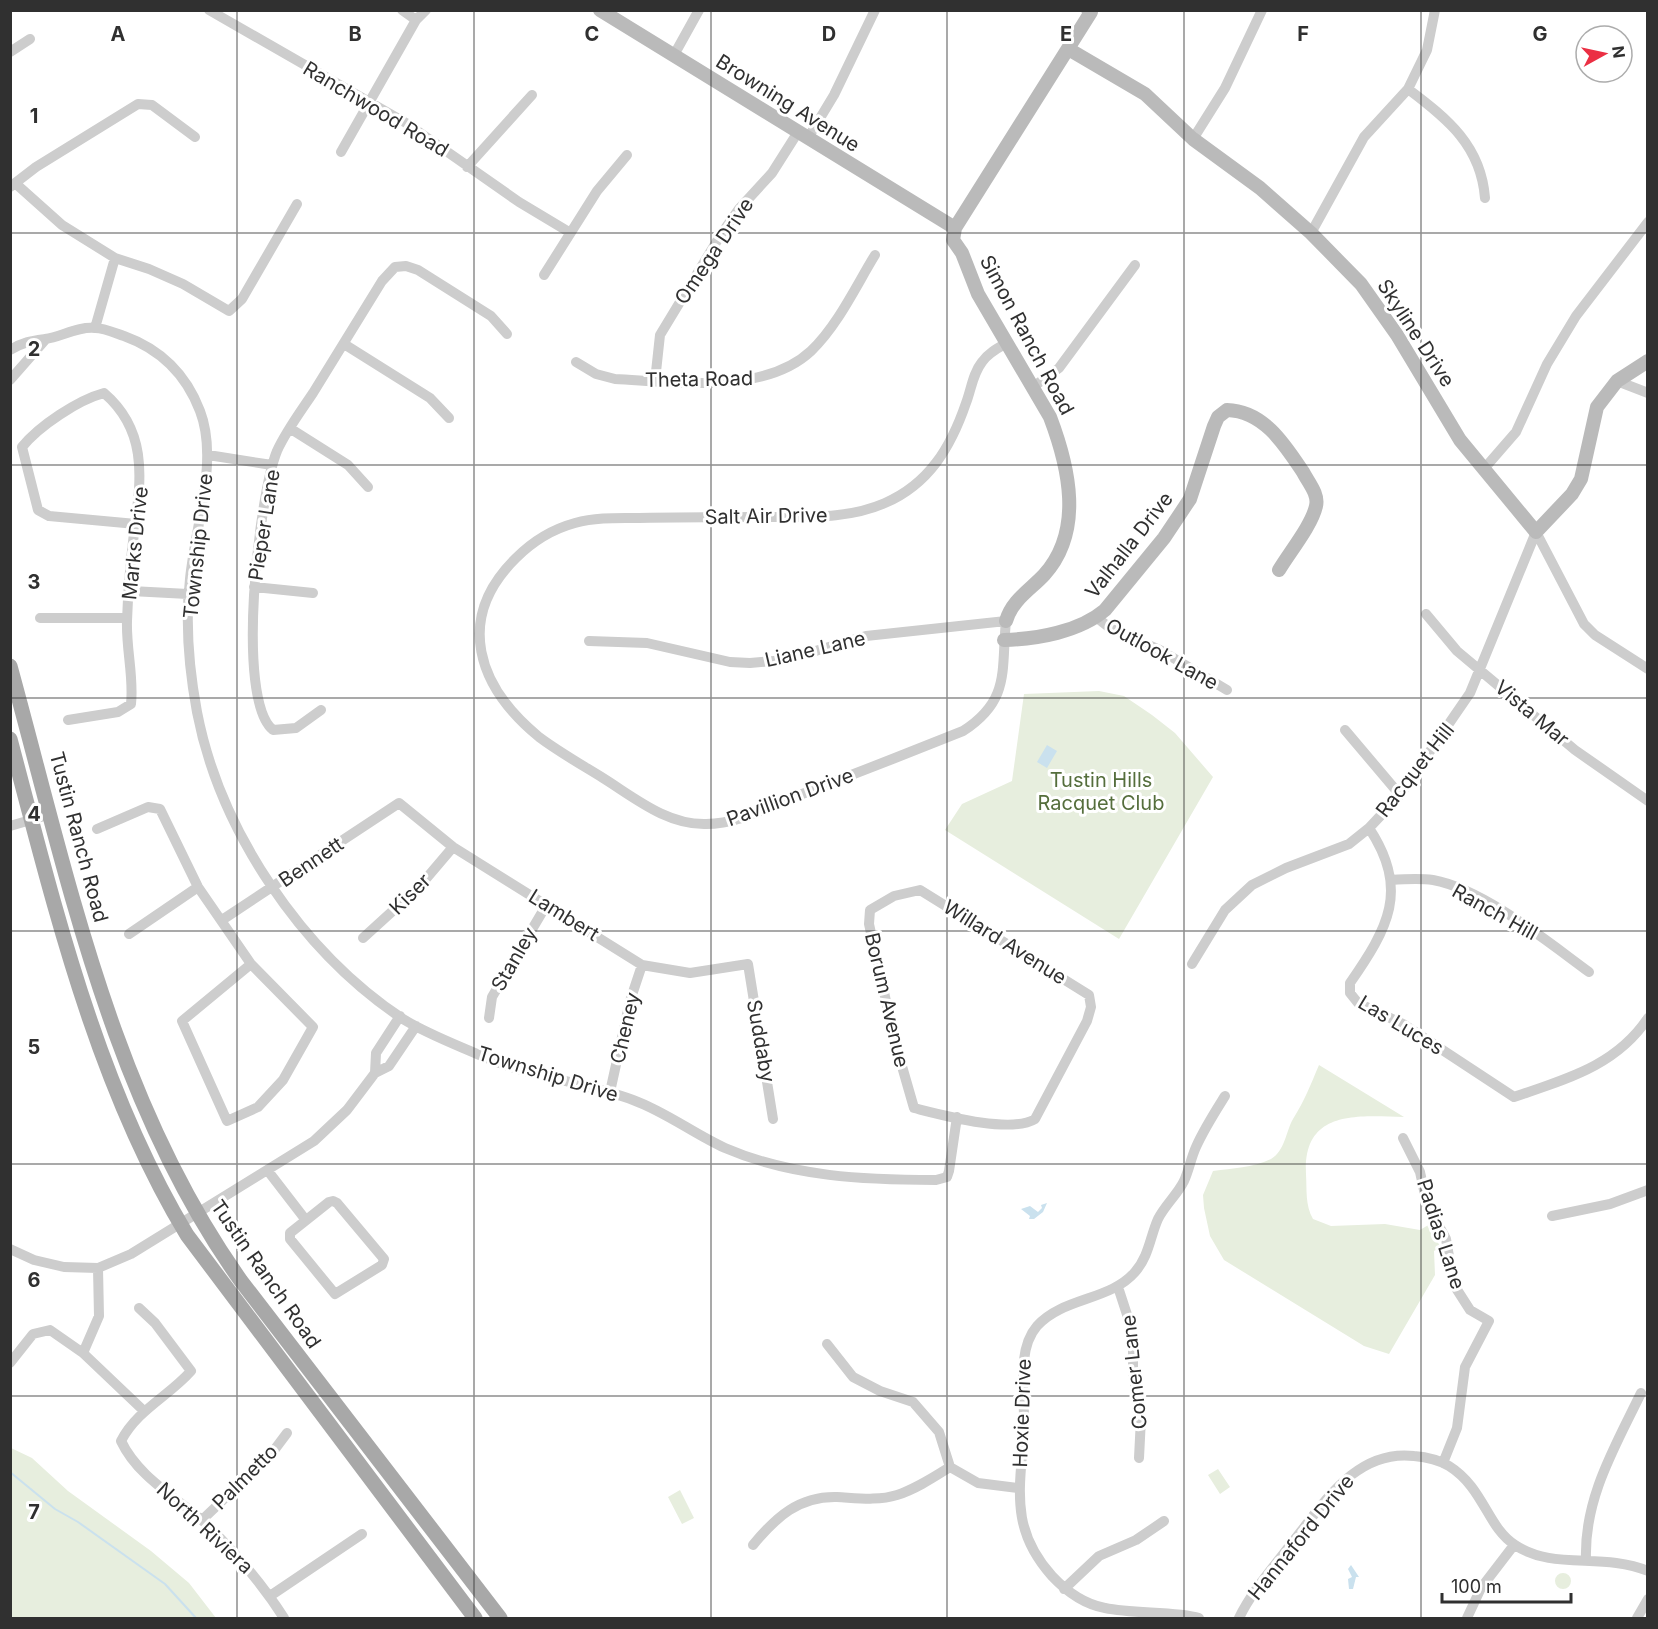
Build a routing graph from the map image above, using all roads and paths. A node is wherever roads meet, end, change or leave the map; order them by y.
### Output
1 (209, 10) edge
2 (402, 10) edge
3 (426, 10) edge
4 (600, 10) edge
5 (699, 10) edge
6 (875, 10) edge
7 (1262, 10) edge
8 (1436, 10) edge
9 (1091, 11) edge
10 (416, 20) junction
11 (30, 39) dead end
12 (1070, 50) junction
13 (10, 52) edge
14 (674, 55) junction
15 (1408, 89) junction
16 (532, 95) dead end
17 (369, 104) junction
18 (803, 135) junction
19 (195, 137) dead end
20 (1193, 139) junction
21 (341, 152) dead end
22 (627, 155) dead end
23 (467, 167) junction
24 (13, 185) edge
25 (1485, 198) dead end
26 (297, 204) dead end
27 (1647, 222) edge
28 (954, 228) junction
29 (570, 232) junction
30 (1311, 233) junction
31 (875, 255) dead end
32 (115, 258) junction
33 (1135, 265) dead end
34 (544, 275) dead end
35 (95, 328) junction
36 (507, 334) dead end
37 (46, 339) junction
38 (1007, 343) junction
39 (344, 344) junction
40 (10, 350) edge
41 (1647, 361) edge
42 (576, 362) dead end
43 (10, 380) edge
44 (655, 381) junction
45 (1617, 381) junction
46 (1034, 387) junction
47 (1647, 393) edge
48 (449, 418) dead end
49 (291, 429) junction
50 (208, 455) junction
51 (272, 465) junction
52 (1483, 470) junction
53 (368, 487) dead end
54 (136, 524) junction
55 (1536, 532) junction
56 (1279, 570) dead end
57 (254, 587) junction
58 (131, 591) junction
59 (313, 593) dead end
60 (189, 594) junction
61 (1426, 614) dead end
62 (1096, 617) junction
63 (40, 618) dead end
64 (127, 618) junction
65 (480, 618) joint
66 (1006, 621) junction
67 (1004, 640) junction
68 (589, 641) dead end
69 (10, 666) edge
70 (1647, 669) edge
71 (1481, 670) junction
72 (1227, 690) dead end
73 (321, 710) dead end
74 (68, 720) dead end
75 (1345, 730) dead end
76 (10, 739) edge
77 (1400, 795) junction
78 (1647, 801) edge
79 (399, 803) joint
80 (51, 814) junction
81 (32, 820) junction
82 (10, 826) edge
83 (1369, 828) junction
84 (97, 829) dead end
85 (453, 847) junction
86 (1391, 880) junction
87 (198, 887) junction
88 (272, 889) junction
89 (920, 890) joint
90 (547, 904) junction
91 (222, 920) junction
92 (129, 934) dead end
93 (363, 938) dead end
94 (251, 964) junction
95 (747, 964) joint
96 (1192, 964) dead end
97 (642, 965) junction
98 (1589, 972) dead end
99 (400, 1016) junction
100 (489, 1018) dead end
101 (1647, 1018) edge
102 (416, 1026) junction
103 (375, 1073) junction
104 (610, 1092) junction
105 (1225, 1096) dead end
106 (957, 1118) junction
107 (773, 1119) dead end
108 (1403, 1138) dead end
109 (268, 1172) junction
110 (1647, 1190) edge
111 (198, 1215) junction
112 (1552, 1216) dead end
113 (305, 1219) junction
114 (181, 1225) junction
115 (10, 1249) edge
116 (98, 1268) junction
117 (1118, 1287) junction
118 (139, 1308) dead end
119 (827, 1344) dead end
120 (83, 1353) junction
121 (10, 1363) edge
122 (1641, 1393) dead end
123 (144, 1411) junction
124 (287, 1433) dead end
125 (1139, 1458) dead end
126 (1443, 1463) junction
127 (950, 1467) junction
128 (1018, 1488) junction
129 (201, 1520) junction
130 (1164, 1521) dead end
131 (362, 1534) dead end
132 (753, 1545) dead end
133 (1514, 1545) junction
134 (1586, 1559) junction
135 (1647, 1571) edge
136 (1064, 1589) junction
137 (270, 1596) junction
138 (1647, 1599) edge
139 (284, 1618) edge
140 (475, 1618) edge
141 (500, 1618) edge
142 (1200, 1618) edge
143 (1239, 1618) edge
144 (1467, 1618) edge
145 (1637, 1618) edge

1 - 17 street, Ranchwood Road
2 - 10 street
3 - 10 street
4 - 14 street, Browning Avenue
5 - 14 street
6 - 18 street, Omega Drive
7 - 20 street
8 - 15 street
9 - 12 street
10 - 17 street
11 - 13 street
12 - 20 street, Skyline Drive
12 - 28 street
14 - 18 street, Browning Avenue
15 - 25 street
15 - 30 street
16 - 23 street
17 - 21 street
17 - 23 street, Ranchwood Road
18 - 28 street, Browning Avenue
18 - 44 street, Omega Drive
19 - 24 street
20 - 30 street, Skyline Drive
22 - 29 street
23 - 29 street, Ranchwood Road
24 - 32 street
26 - 32 street
27 - 52 street
28 - 38 street, Simon Ranch Road
29 - 34 street
30 - 52 street, Skyline Drive
31 - 44 street, Theta Road
32 - 35 street
33 - 46 street
35 - 37 street
35 - 50 street, Township Drive
36 - 39 street, Pieper Lane
37 - 40 street
37 - 43 street
38 - 46 street, Simon Ranch Road
38 - 65 street, Salt Air Drive
39 - 48 street
39 - 49 street, Pieper Lane
41 - 45 street
42 - 44 street, Theta Road
45 - 47 street
45 - 55 street
46 - 66 street, Simon Ranch Road
49 - 51 street, Pieper Lane
49 - 53 street
50 - 51 street
50 - 60 street, Township Drive
51 - 57 street, Pieper Lane
52 - 55 street, Skyline Drive
54 - 54 street, Marks Drive
54 - 58 street, Marks Drive
55 - 70 street
55 - 71 street, Racquet Hill
56 - 62 street, Valhalla Drive
57 - 59 street
57 - 73 street, Pieper Lane
58 - 60 street
58 - 64 street, Marks Drive
60 - 88 street, Township Drive
61 - 71 street, Vista Mar
62 - 67 street, Valhalla Drive
62 - 72 street, Outlook Lane
63 - 64 street
64 - 74 street, Marks Drive
65 - 67 street, Pavillion Drive
66 - 67 street, Pavillion Drive
66 - 68 street, Liane Lane
69 - 80 main road, Tustin Ranch Road
71 - 77 street, Racquet Hill
71 - 78 street, Vista Mar
75 - 77 street
76 - 81 main road, Tustin Ranch Road
77 - 83 street, Racquet Hill
79 - 85 street, Lambert
79 - 88 street, Bennett
80 - 81 street
80 - 111 main road, Tustin Ranch Road
81 - 82 street
81 - 114 main road, Tustin Ranch Road
83 - 86 street, Las Luces
83 - 96 street, Racquet Hill
84 - 87 street
85 - 90 street, Lambert
85 - 93 street, Kiser
86 - 98 street, Ranch Hill
86 - 101 street, Las Luces
87 - 91 street
87 - 92 street
88 - 91 street, Bennett
88 - 99 street, Township Drive
89 - 106 street, Borum Avenue
89 - 106 street, Willard Avenue
90 - 97 street, Lambert
90 - 100 street, Stanley
91 - 94 street
94 - 94 street
95 - 97 street, Lambert
95 - 107 street, Suddaby
97 - 104 street, Cheney
99 - 102 street, Township Drive
99 - 103 street
102 - 103 street
102 - 104 street, Township Drive
103 - 109 street
104 - 106 street, Township Drive
105 - 117 street, Hoxie Drive
108 - 126 street, Padias Lane
109 - 111 street
109 - 113 street
110 - 112 street
111 - 114 street
111 - 141 main road, Tustin Ranch Road
113 - 113 street
114 - 116 street
114 - 140 main road, Tustin Ranch Road
115 - 116 street
116 - 120 street
117 - 125 street, Comer Lane
117 - 128 street, Hoxie Drive
118 - 123 street
119 - 127 street
120 - 121 street
120 - 123 street
122 - 134 street
123 - 129 street, North Riviera
124 - 129 street, Palmetto
126 - 133 street, Hannaford Drive
126 - 143 street, Hannaford Drive
127 - 128 street
127 - 132 street
128 - 136 street, Hoxie Drive
129 - 137 street, North Riviera
130 - 136 street
131 - 137 street
133 - 134 street, Hannaford Drive
133 - 144 street
134 - 135 street, Hannaford Drive
136 - 142 street, Hoxie Drive
137 - 139 street, North Riviera
138 - 145 street

